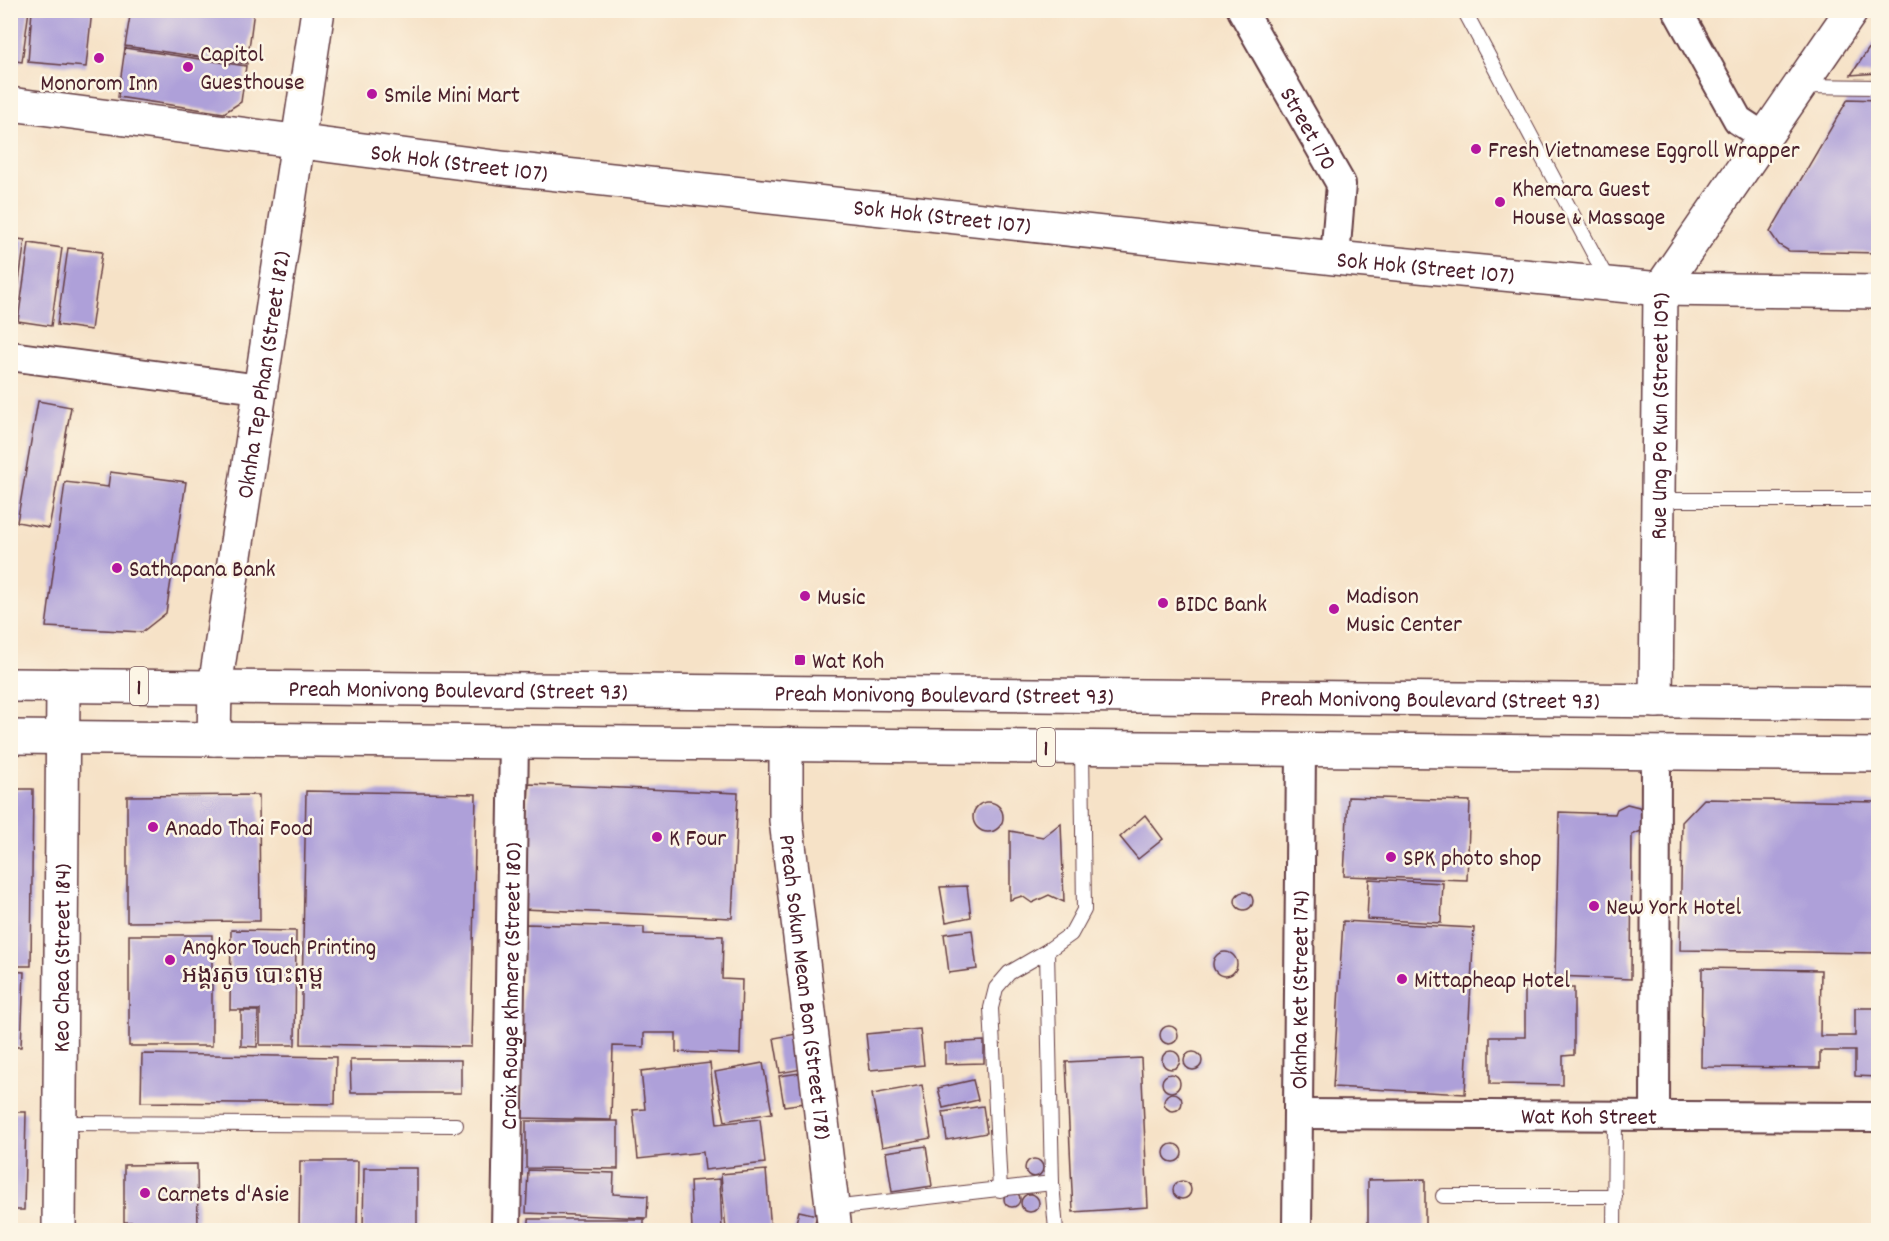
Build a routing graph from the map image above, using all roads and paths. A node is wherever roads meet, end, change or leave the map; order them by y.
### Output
1 (318, 10) edge
2 (1242, 10) edge
3 (1464, 10) edge
4 (1677, 10) edge
5 (1852, 10) edge
6 (1800, 86) junction
7 (1878, 87) edge
8 (10, 104) edge
9 (1764, 137) junction
10 (297, 143) junction
11 (1335, 258) junction
12 (1610, 284) junction
13 (1660, 289) junction
14 (1878, 292) edge
15 (10, 356) edge
16 (259, 389) junction
17 (1658, 500) junction
18 (1878, 501) edge
19 (10, 685) edge
20 (63, 686) junction
21 (215, 687) junction
22 (1656, 701) junction
23 (1878, 703) edge
24 (10, 737) edge
25 (63, 737) junction
26 (214, 739) junction
27 (514, 742) junction
28 (786, 744) junction
29 (1082, 747) junction
30 (1301, 749) junction
31 (1656, 753) junction
32 (1878, 755) edge
33 (1047, 951) junction
34 (1299, 1114) junction
35 (1655, 1116) junction
36 (1878, 1117) edge
37 (1615, 1118) junction
38 (60, 1123) junction
39 (456, 1125) dead end
40 (1052, 1183) junction
41 (1000, 1190) junction
42 (1443, 1196) dead end
43 (1615, 1197) junction
44 (833, 1219) edge
45 (59, 1230) edge
46 (506, 1230) edge
47 (1056, 1230) edge
48 (1297, 1230) edge
49 (1614, 1230) edge

1 - 10 main road, Oknha Tep Phan (Street 182)
2 - 11 street, Street 170
3 - 12 lane
4 - 9 street
5 - 6 main road, Rue Ung Po Kun (Street 109)
6 - 7 lane
6 - 9 main road, Rue Ung Po Kun (Street 109)
8 - 10 main road, Sok Hok (Street 107)
9 - 13 main road, Rue Ung Po Kun (Street 109)
10 - 11 main road, Sok Hok (Street 107)
10 - 16 main road, Oknha Tep Phan (Street 182)
11 - 12 main road, Sok Hok (Street 107)
12 - 13 main road, Sok Hok (Street 107)
13 - 14 main road, Sok Hok (Street 107)
13 - 17 main road, Rue Ung Po Kun (Street 109)
15 - 16 street
16 - 21 main road, Oknha Tep Phan (Street 182)
17 - 18 lane
17 - 22 main road, Rue Ung Po Kun (Street 109)
19 - 20 main road, Preah Monivong Boulevard (Street 93) / 1
20 - 21 main road, Preah Monivong Boulevard (Street 93) / 1
20 - 25 main road, Keo Chea (Street 184)
21 - 22 main road, Preah Monivong Boulevard (Street 93) / 1
21 - 26 main road, Oknha Tep Phan (Street 182)
22 - 23 main road, Preah Monivong Boulevard (Street 93) / 1
24 - 25 main road, 1
25 - 26 main road, 1
25 - 38 main road, Keo Chea (Street 184)
26 - 27 main road, 1
27 - 28 main road, 1
27 - 46 street, Croix Rouge Khmere (Street 180)
28 - 29 main road, 1
28 - 44 main road, Preah Sokun Mean Bon (Street 178)
29 - 30 main road, 1
29 - 33 lane
30 - 31 main road, 1
30 - 34 street, Oknha Ket (Street 174)
31 - 32 main road, 1
31 - 35 street
33 - 40 lane
33 - 41 lane
34 - 37 street, Wat Koh Street
34 - 48 street, Oknha Ket (Street 174)
35 - 36 street, Wat Koh Street
35 - 37 street, Wat Koh Street
37 - 43 lane
38 - 39 lane
38 - 45 main road, Keo Chea (Street 184)
40 - 41 lane
40 - 47 lane
41 - 44 lane
42 - 43 lane
43 - 49 lane

